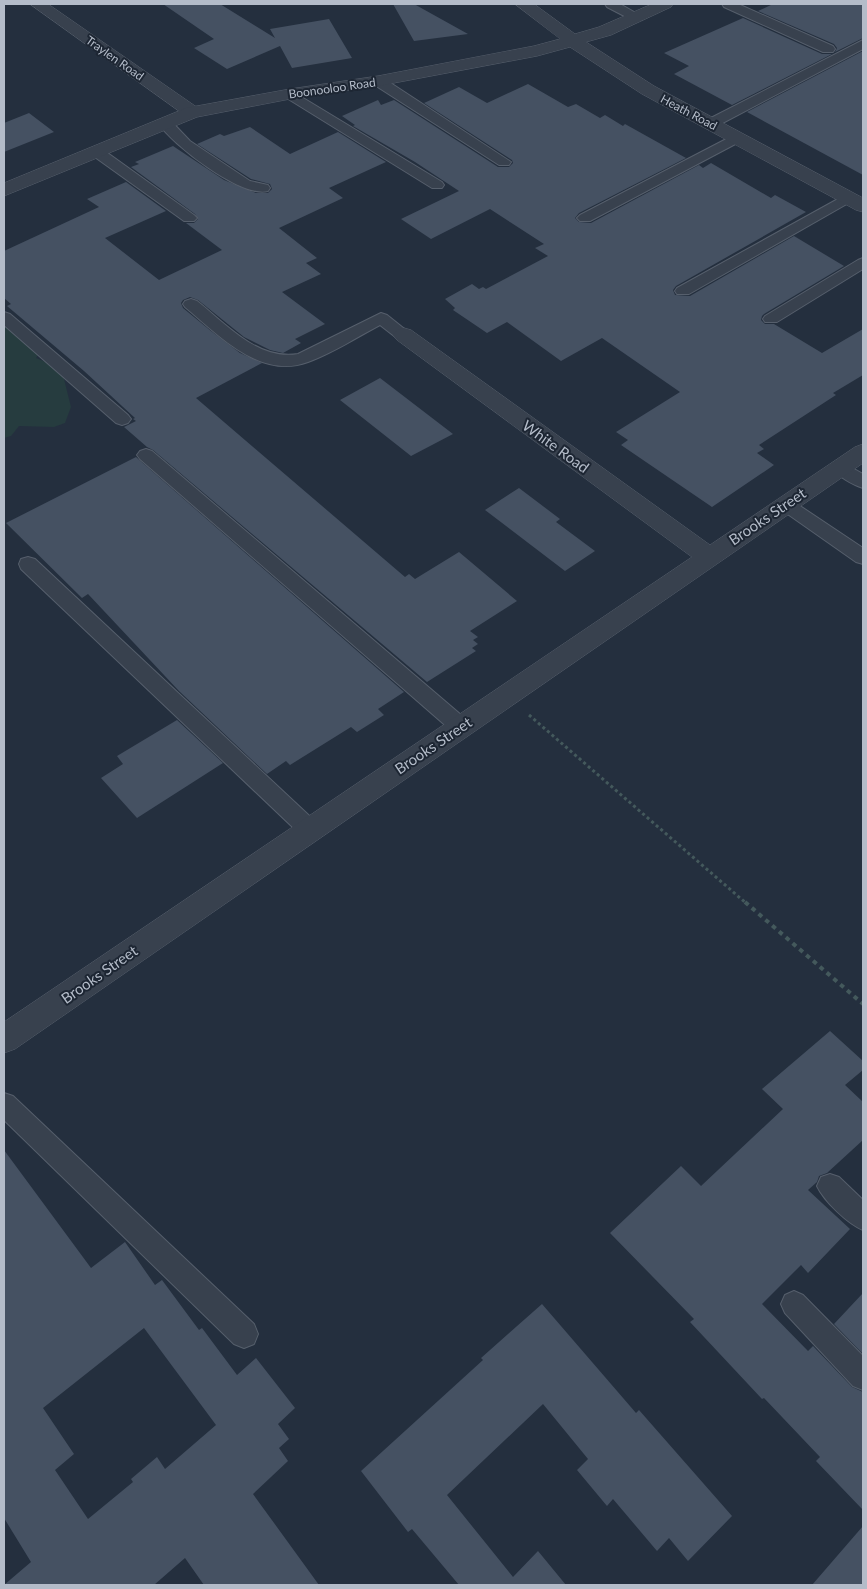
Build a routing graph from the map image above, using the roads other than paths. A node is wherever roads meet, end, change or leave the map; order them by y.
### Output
1 (38, 4) edge
2 (523, 4) edge
3 (611, 4) edge
4 (665, 4) edge
5 (728, 4) edge
6 (637, 17) junction
7 (573, 41) junction
8 (863, 44) edge
9 (828, 49) dead end
10 (378, 81) junction
11 (290, 94) junction
12 (192, 112) junction
13 (165, 123) junction
14 (710, 124) junction
15 (736, 138) junction
16 (97, 152) junction
17 (504, 162) dead end
18 (437, 185) dead end
19 (263, 188) dead end
20 (4, 190) edge
21 (847, 198) junction
22 (863, 206) edge
23 (189, 218) dead end
24 (584, 218) dead end
25 (863, 263) edge
26 (683, 291) dead end
27 (191, 304) dead end
28 (4, 317) edge
29 (771, 319) dead end
30 (404, 335) joint
31 (122, 419) dead end
32 (863, 452) edge
33 (146, 456) dead end
34 (840, 467) junction
35 (863, 482) edge
36 (785, 504) junction
37 (708, 556) junction
38 (863, 557) edge
39 (28, 564) dead end
40 (460, 726) junction
41 (309, 829) junction
42 (4, 1039) edge
43 (4, 1104) edge
44 (830, 1186) dead end
45 (863, 1217) edge
46 (794, 1304) dead end
47 (244, 1334) dead end
48 (863, 1376) edge

1 - 12 street, Traylen Road
2 - 7 street, Heath Road
3 - 6 lane
4 - 6 street, Boonooloo Road
5 - 9 lane
6 - 7 street, Boonooloo Road
7 - 10 street, Boonooloo Road
7 - 14 street, Heath Road
8 - 14 lane
10 - 11 street, Boonooloo Road
10 - 17 lane
11 - 12 street, Boonooloo Road
11 - 18 lane
12 - 13 street, Boonooloo Road
13 - 16 street, Boonooloo Road
13 - 19 lane
14 - 15 street, Heath Road
15 - 21 street, Heath Road
15 - 24 lane
16 - 20 street, Boonooloo Road
16 - 23 lane
21 - 22 street, Heath Road
21 - 26 lane
25 - 29 lane
27 - 30 lane
28 - 31 lane
30 - 37 street, White Road
32 - 34 street, Brooks Street
33 - 40 lane
34 - 35 lane
34 - 36 street, Brooks Street
36 - 37 street, Brooks Street
36 - 38 lane
37 - 40 street, Brooks Street
39 - 41 lane
40 - 41 street, Brooks Street
41 - 42 street, Brooks Street
43 - 47 lane
44 - 45 lane
46 - 48 lane

